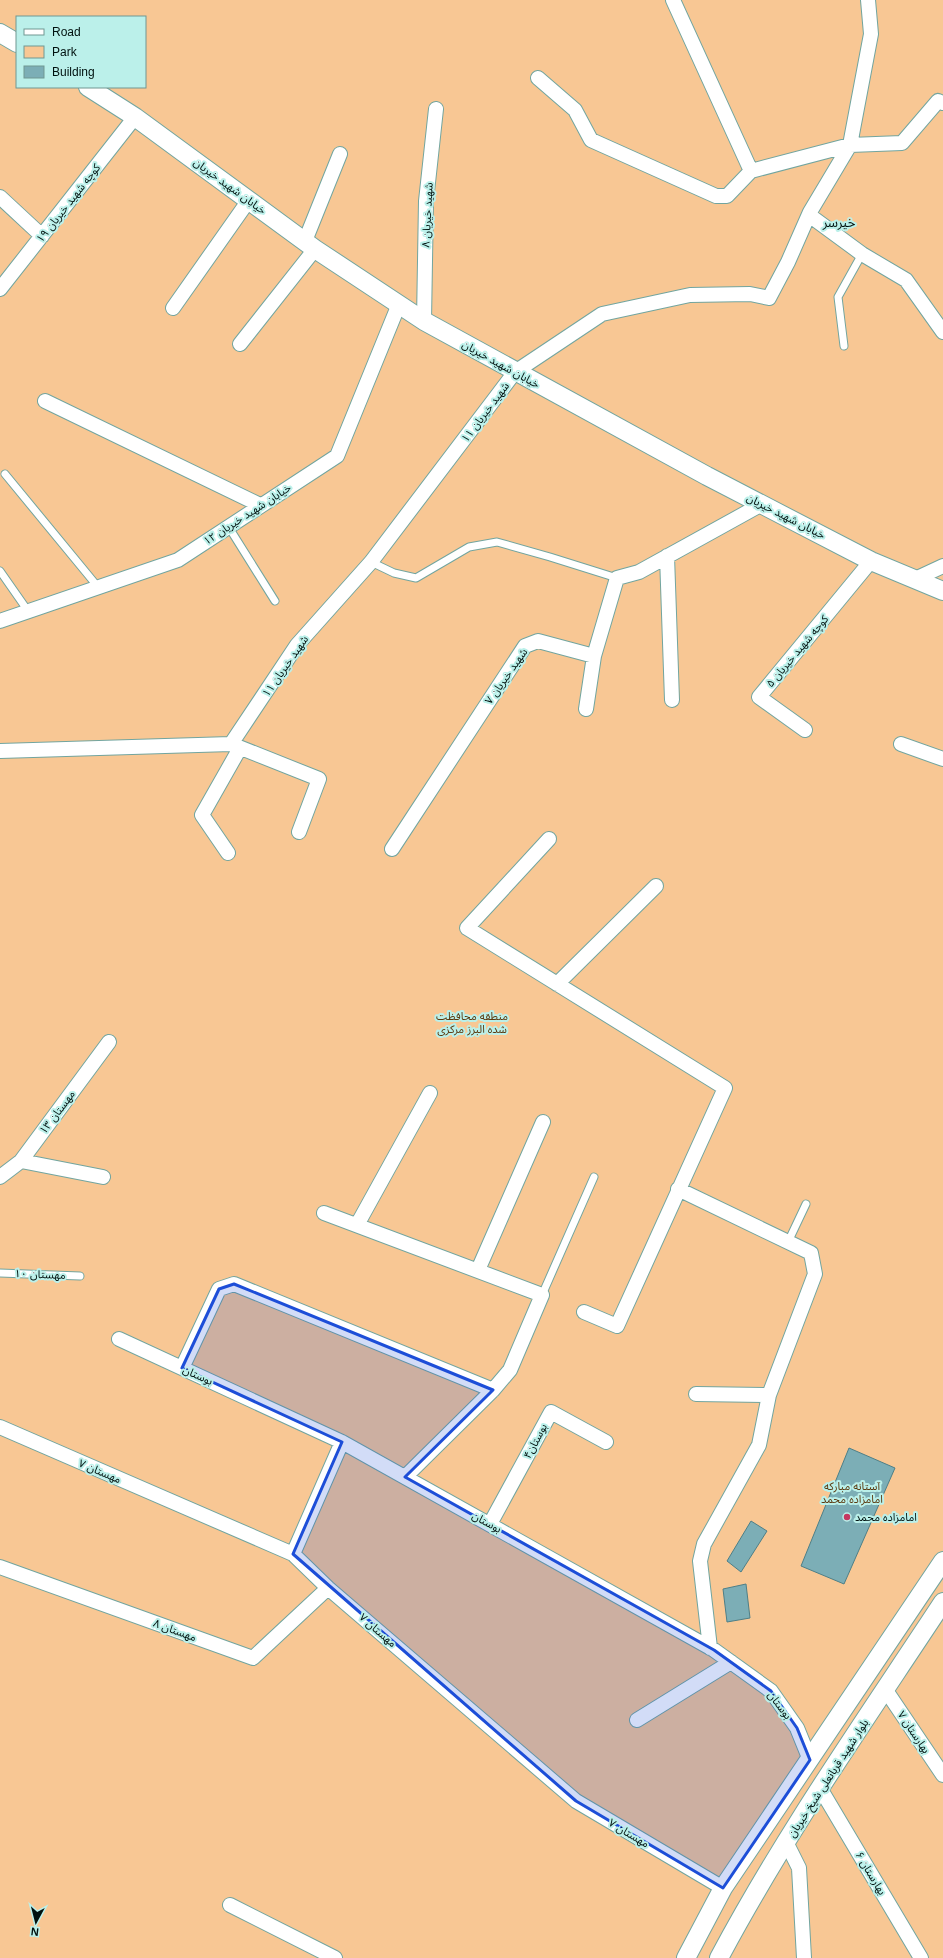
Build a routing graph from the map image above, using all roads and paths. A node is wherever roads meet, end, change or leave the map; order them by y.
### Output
1 (673, 0) edge
2 (868, 0) edge
3 (0, 32) edge
4 (16, 42) edge
5 (538, 78) dead end
6 (90, 88) edge
7 (943, 103) edge
8 (436, 109) dead end
9 (135, 117) junction
10 (850, 145) junction
11 (340, 154) dead end
12 (751, 171) junction
13 (0, 197) edge
14 (249, 200) junction
15 (808, 214) junction
16 (42, 236) junction
17 (310, 245) junction
18 (862, 254) junction
19 (0, 289) edge
20 (399, 304) junction
21 (173, 308) dead end
22 (424, 321) junction
23 (943, 332) edge
24 (240, 344) dead end
25 (844, 346) dead end
26 (515, 372) junction
27 (45, 401) dead end
28 (5, 474) dead end
29 (762, 504) junction
30 (260, 505) junction
31 (228, 526) junction
32 (667, 556) junction
33 (871, 561) junction
34 (371, 562) junction
35 (943, 566) edge
36 (0, 572) edge
37 (617, 578) junction
38 (915, 579) junction
39 (98, 587) junction
40 (943, 591) edge
41 (274, 601) dead end
42 (28, 612) junction
43 (0, 622) edge
44 (594, 656) junction
45 (672, 700) dead end
46 (586, 708) dead end
47 (805, 730) dead end
48 (901, 744) dead end
49 (235, 746) junction
50 (0, 751) edge
51 (943, 759) edge
52 (299, 832) dead end
53 (549, 839) dead end
54 (392, 849) dead end
55 (228, 853) dead end
56 (656, 886) dead end
57 (557, 984) junction
58 (110, 1042) dead end
59 (430, 1093) dead end
60 (543, 1122) dead end
61 (21, 1161) junction
62 (0, 1177) edge
63 (103, 1177) dead end
64 (594, 1177) dead end
65 (678, 1188) junction
66 (806, 1204) dead end
67 (324, 1213) dead end
68 (357, 1225) junction
69 (788, 1242) junction
70 (478, 1270) junction
71 (0, 1273) edge
72 (80, 1276) dead end
73 (542, 1295) junction
74 (584, 1312) dead end
75 (119, 1339) dead end
76 (182, 1368) junction
77 (493, 1390) junction
78 (696, 1394) dead end
79 (769, 1395) junction
80 (0, 1427) edge
81 (342, 1442) junction
82 (606, 1442) dead end
83 (405, 1477) junction
84 (490, 1524) junction
85 (293, 1554) junction
86 (0, 1567) edge
87 (940, 1573) edge
88 (328, 1588) junction
89 (943, 1602) edge
90 (710, 1648) junction
91 (731, 1662) junction
92 (885, 1689) junction
93 (637, 1720) dead end
94 (810, 1760) junction
95 (943, 1775) edge
96 (820, 1788) junction
97 (786, 1842) junction
98 (723, 1888) junction
99 (230, 1905) dead end
100 (335, 1958) edge
101 (686, 1958) edge
102 (719, 1958) edge
103 (804, 1958) edge
104 (921, 1958) edge

1 - 12 street
2 - 10 street
3 - 4 street
5 - 12 street
6 - 9 street, خیابان شهید خیریان
7 - 10 street
8 - 22 street, شهید خیریان ۸
9 - 14 street, خیابان شهید خیریان
9 - 16 street, کوچه شهید خیریان ۱۹
10 - 12 street
10 - 15 street
11 - 17 street
13 - 16 street
14 - 17 street, خیابان شهید خیریان
14 - 21 street
15 - 18 street
15 - 26 street, شهید خیریان ۱۱
16 - 19 street, کوچه شهید خیریان ۱۹
17 - 20 street, خیابان شهید خیریان
17 - 24 street
18 - 23 street
18 - 25 lane
20 - 22 street, خیابان شهید خیریان
20 - 30 street, خیابان شهید خیریان ۱۲
22 - 26 street, خیابان شهید خیریان
26 - 29 street, خیابان شهید خیریان
26 - 34 street, شهید خیریان ۱۱
27 - 30 street
28 - 39 lane
29 - 32 street
29 - 33 street, خیابان شهید خیریان
30 - 31 street, خیابان شهید خیریان ۱۲
31 - 39 street, خیابان شهید خیریان ۱۲
31 - 41 lane
32 - 37 street
32 - 45 street
33 - 38 street, خیابان شهید خیریان
33 - 47 street, کوچه شهید خیریان ۵
34 - 37 lane
34 - 49 street, شهید خیریان ۱۱
35 - 38 street
36 - 42 lane
37 - 44 street
38 - 40 street, خیابان شهید خیریان
39 - 42 street, خیابان شهید خیریان ۱۲
42 - 43 street, خیابان شهید خیریان ۱۲
44 - 46 street
44 - 54 street, شهید خیریان ۷
48 - 51 street
49 - 50 street
49 - 52 street
49 - 55 street, شهید خیریان ۱۱
53 - 57 street
56 - 57 street
57 - 65 street
58 - 61 street, مهستان ۱۳
59 - 68 street
60 - 70 street
61 - 62 street, مهستان ۱۳
61 - 63 street
64 - 73 lane
65 - 69 street
65 - 74 street
66 - 69 lane
67 - 68 street
68 - 70 street
69 - 79 street
70 - 73 street
71 - 72 lane, مهستان ۱۰
73 - 77 street
75 - 76 street, بوستان
76 - 77 street
76 - 81 street, بوستان
77 - 83 street
78 - 79 street
79 - 90 street
80 - 85 street, مهستان ۷
81 - 83 street, بوستان
81 - 85 street
82 - 84 street, بوستان۴
83 - 84 street, بوستان
84 - 90 street, بوستان
85 - 88 street, مهستان ۷
86 - 88 street, مهستان ۸
87 - 94 street
88 - 98 street, مهستان ۷
89 - 92 street, بلوار شهید قربانعلی شیخ خیریان
90 - 91 street, بوستان
91 - 93 street
91 - 94 street, بوستان
92 - 95 street, بهارستان ۷
92 - 96 street, بلوار شهید قربانعلی شیخ خیریان
94 - 98 street
96 - 97 street, بلوار شهید قربانعلی شیخ خیریان
96 - 104 street, بهارستان ۶
97 - 102 street, بلوار شهید قربانعلی شیخ خیریان
97 - 103 street
98 - 101 street
99 - 100 street

